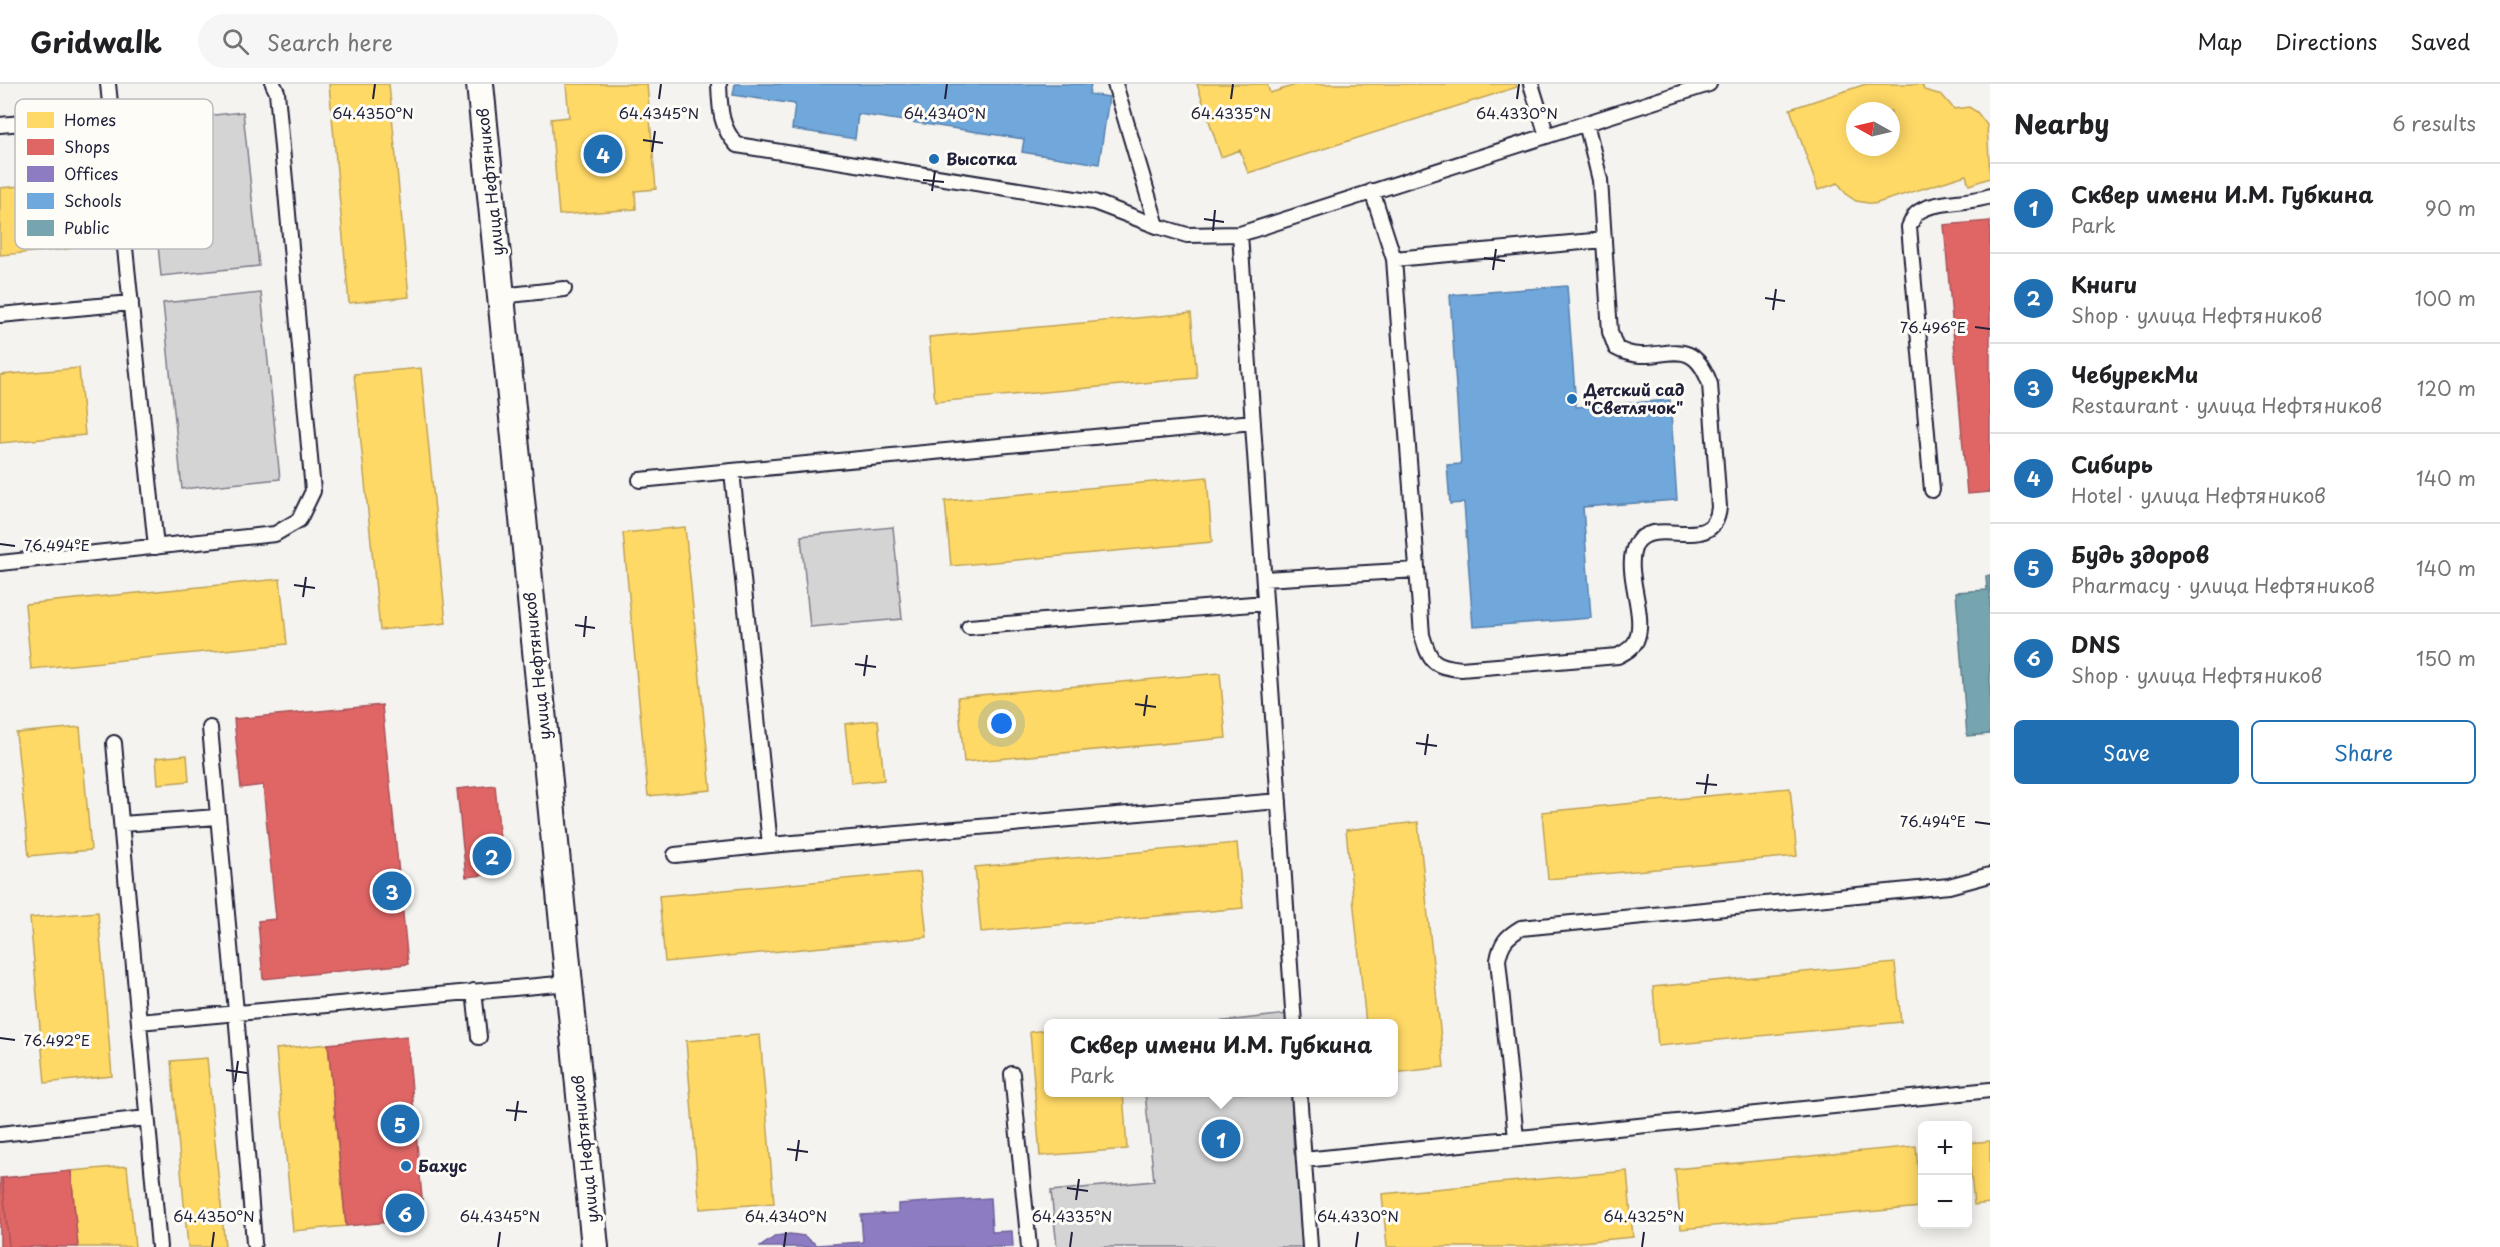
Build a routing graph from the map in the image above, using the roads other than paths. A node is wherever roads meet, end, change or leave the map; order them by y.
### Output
1 (108, 84) edge
2 (273, 84) edge
3 (480, 84) edge
4 (719, 84) edge
5 (1115, 84) edge
6 (1531, 84) edge
7 (1709, 84) edge
8 (109, 99) edge
9 (15, 123) edge
10 (1586, 123) junction
11 (0, 124) edge
12 (1547, 136) junction
13 (1372, 191) junction
14 (1990, 196) edge
15 (1157, 226) junction
16 (1240, 234) junction
17 (1604, 240) junction
18 (125, 249) edge
19 (1394, 259) junction
20 (564, 289) dead end
21 (501, 296) junction
22 (131, 303) junction
23 (0, 315) edge
24 (1252, 422) junction
25 (732, 471) junction
26 (640, 480) dead end
27 (1932, 490) dead end
28 (156, 547) junction
29 (0, 563) edge
30 (1417, 570) junction
31 (1264, 579) junction
32 (1265, 603) junction
33 (969, 627) dead end
34 (210, 728) dead end
35 (114, 743) dead end
36 (1279, 801) junction
37 (217, 817) junction
38 (122, 824) junction
39 (770, 845) junction
40 (675, 855) dead end
41 (1990, 875) edge
42 (569, 983) junction
43 (474, 991) junction
44 (236, 1012) junction
45 (1294, 1019) edge
46 (139, 1022) junction
47 (479, 1037) dead end
48 (1012, 1074) dead end
49 (1990, 1090) edge
50 (1299, 1097) edge
51 (147, 1118) junction
52 (0, 1134) edge
53 (1516, 1138) junction
54 (1304, 1160) junction
55 (254, 1243) dead end
56 (159, 1247) edge
57 (595, 1247) edge
58 (1029, 1247) edge
59 (1310, 1247) edge

1 - 8 lane
2 - 28 lane
3 - 21 street, улица Нефтяников
4 - 15 lane
5 - 15 lane
6 - 12 lane
7 - 10 lane
9 - 11 lane
10 - 12 lane
10 - 17 lane
12 - 13 lane
13 - 16 lane
13 - 19 lane
14 - 27 lane
15 - 16 lane
16 - 24 lane
17 - 19 lane
17 - 30 lane
18 - 22 lane
19 - 30 lane
20 - 21 lane
21 - 42 street, улица Нефтяников
22 - 23 lane
22 - 28 lane
24 - 25 lane
24 - 31 lane
25 - 26 lane
25 - 39 lane
28 - 29 lane
30 - 31 lane
31 - 32 lane
32 - 33 lane
32 - 36 lane
34 - 37 lane
35 - 38 lane
36 - 39 lane
36 - 45 lane
37 - 38 lane
37 - 44 lane
38 - 46 lane
39 - 40 lane
41 - 53 lane
42 - 43 lane
42 - 57 street, улица Нефтяников
43 - 44 lane
43 - 47 lane
44 - 46 lane
44 - 55 lane
46 - 51 lane
48 - 58 lane
49 - 53 lane
50 - 54 lane
51 - 52 lane
51 - 56 lane
53 - 54 lane
54 - 59 lane

